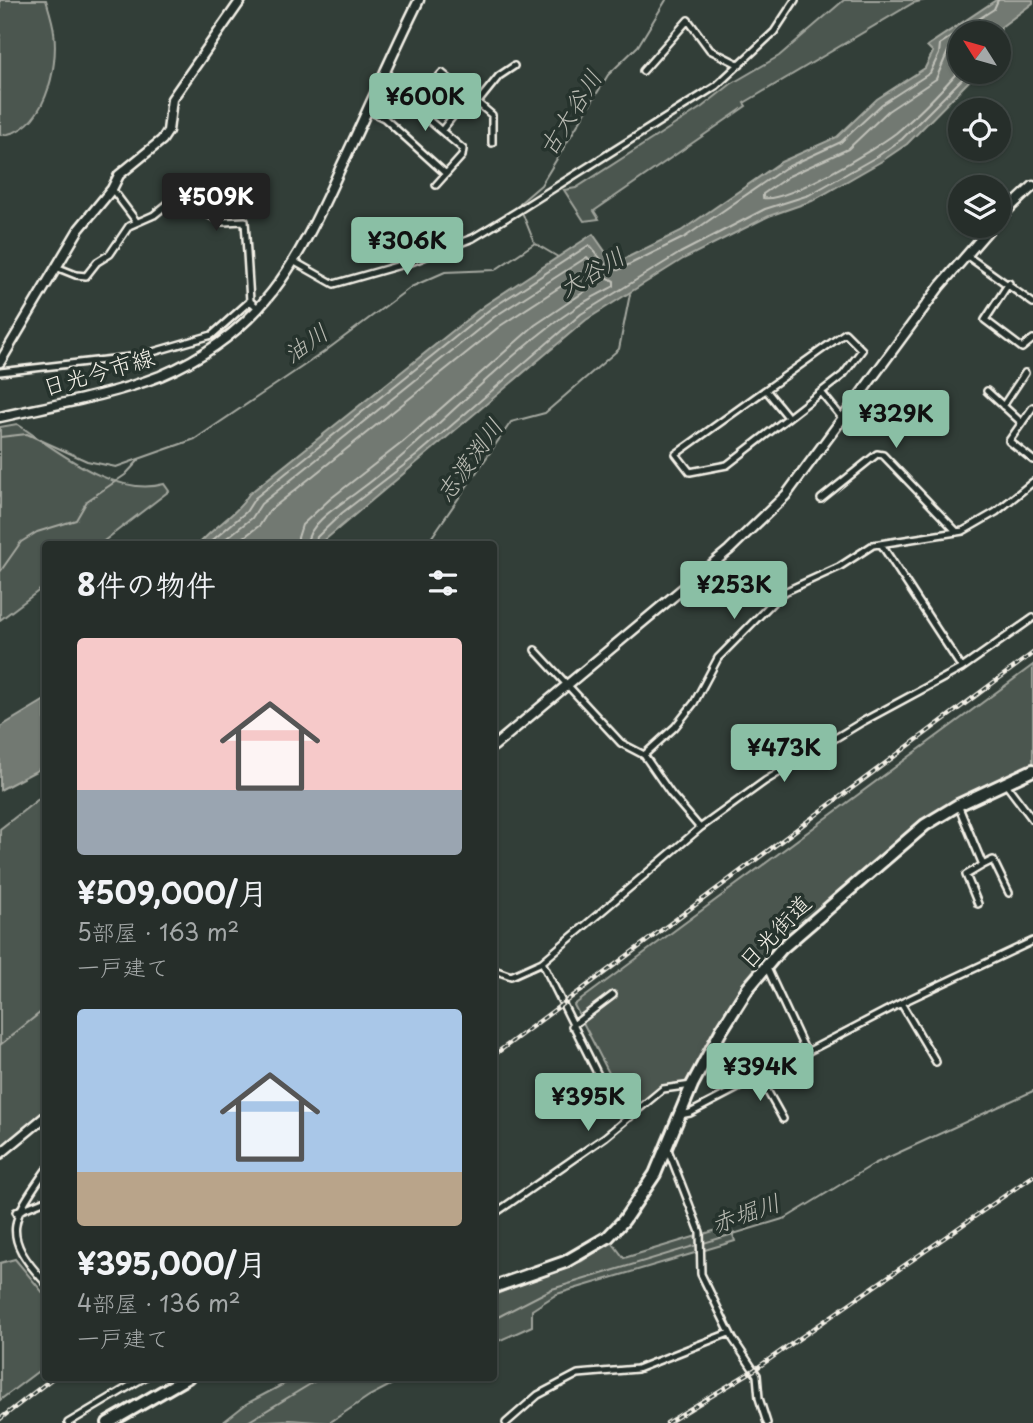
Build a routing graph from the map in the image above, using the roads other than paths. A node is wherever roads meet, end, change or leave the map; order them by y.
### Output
1 (241, 0) edge
2 (418, 0) edge
3 (795, 0) edge
4 (740, 65) junction
5 (514, 66) dead end
6 (643, 71) dead end
7 (379, 85) junction
8 (470, 95) junction
9 (478, 102) junction
10 (412, 106) junction
11 (367, 110) junction
12 (442, 130) junction
13 (492, 143) dead end
14 (446, 174) junction
15 (436, 185) dead end
16 (1033, 186) edge
17 (112, 189) junction
18 (1011, 207) edge
19 (136, 221) junction
20 (981, 238) edge
21 (966, 255) junction
22 (295, 262) junction
23 (56, 267) junction
24 (1009, 283) junction
25 (250, 301) junction
26 (1033, 303) edge
27 (259, 309) junction
28 (1033, 339) edge
29 (0, 362) edge
30 (0, 372) edge
31 (1025, 373) dead end
32 (766, 390) junction
33 (987, 391) dead end
34 (821, 392) junction
35 (1003, 406) junction
36 (1033, 407) edge
37 (0, 417) edge
38 (788, 417) junction
39 (844, 420) junction
40 (1022, 423) junction
41 (1033, 460) edge
42 (1033, 482) edge
43 (821, 499) dead end
44 (957, 532) junction
45 (881, 544) junction
46 (1033, 618) edge
47 (535, 650) dead end
48 (962, 668) junction
49 (568, 684) junction
50 (497, 743) edge
51 (644, 755) junction
52 (1033, 770) edge
53 (1005, 783) junction
54 (958, 805) junction
55 (1033, 820) edge
56 (700, 828) junction
57 (983, 865) junction
58 (1009, 894) dead end
59 (978, 904) dead end
60 (1033, 941) edge
61 (542, 962) junction
62 (765, 965) junction
63 (497, 971) edge
64 (613, 995) dead end
65 (901, 1003) junction
66 (572, 1026) junction
67 (806, 1052) junction
68 (936, 1062) dead end
69 (760, 1076) junction
70 (692, 1085) junction
71 (680, 1115) junction
72 (630, 1117) junction
73 (42, 1119) edge
74 (783, 1119) dead end
75 (667, 1147) junction
76 (0, 1154) edge
77 (42, 1176) edge
78 (42, 1202) edge
79 (16, 1212) junction
80 (497, 1212) edge
81 (42, 1278) edge
82 (497, 1286) edge
83 (729, 1333) junction
84 (138, 1381) edge
85 (181, 1381) edge
86 (68, 1423) edge
87 (108, 1423) edge
88 (506, 1423) edge
89 (767, 1423) edge

1 - 17 main road
2 - 7 main road, 日光今市線
3 - 4 street
4 - 6 street
4 - 22 street
5 - 9 street
7 - 10 street
7 - 11 main road, 日光今市線
8 - 9 street
8 - 10 street
8 - 12 street
9 - 13 street
10 - 12 street
11 - 14 street
11 - 22 main road, 日光今市線
12 - 14 street
14 - 15 street
16 - 18 main road
17 - 19 street
17 - 23 main road
19 - 23 street
19 - 25 street
20 - 21 main road
21 - 24 street
21 - 39 main road
22 - 27 main road, 日光今市線
23 - 29 main road
24 - 26 street
24 - 28 street
25 - 27 street
25 - 30 street
27 - 37 main road, 日光今市線
31 - 35 street
32 - 34 street
32 - 38 street
32 - 38 street
33 - 35 street
34 - 38 street
34 - 39 street
35 - 40 street
36 - 40 street
39 - 49 main road
40 - 41 street
42 - 44 street
43 - 44 street
44 - 45 street
45 - 48 street
45 - 51 street
46 - 48 street
47 - 49 street
48 - 56 street
49 - 50 main road
49 - 51 street
51 - 56 street
52 - 53 highway, 日光街道
53 - 54 highway, 日光街道
53 - 55 street
54 - 57 street
54 - 62 highway, 日光街道
56 - 61 street
57 - 58 street
57 - 59 street
60 - 65 street
61 - 63 street
61 - 66 street
62 - 67 street
62 - 70 highway, 日光街道
64 - 66 street
65 - 67 street
65 - 68 street
66 - 72 street
67 - 69 street
69 - 71 street
69 - 74 street
70 - 71 highway, 日光街道
70 - 72 street
71 - 75 highway, 日光街道
72 - 80 street
73 - 76 main road
75 - 82 highway, 日光街道
75 - 83 street
77 - 79 street
78 - 79 street
79 - 81 street
83 - 88 street
83 - 89 street
84 - 86 street
85 - 87 highway

